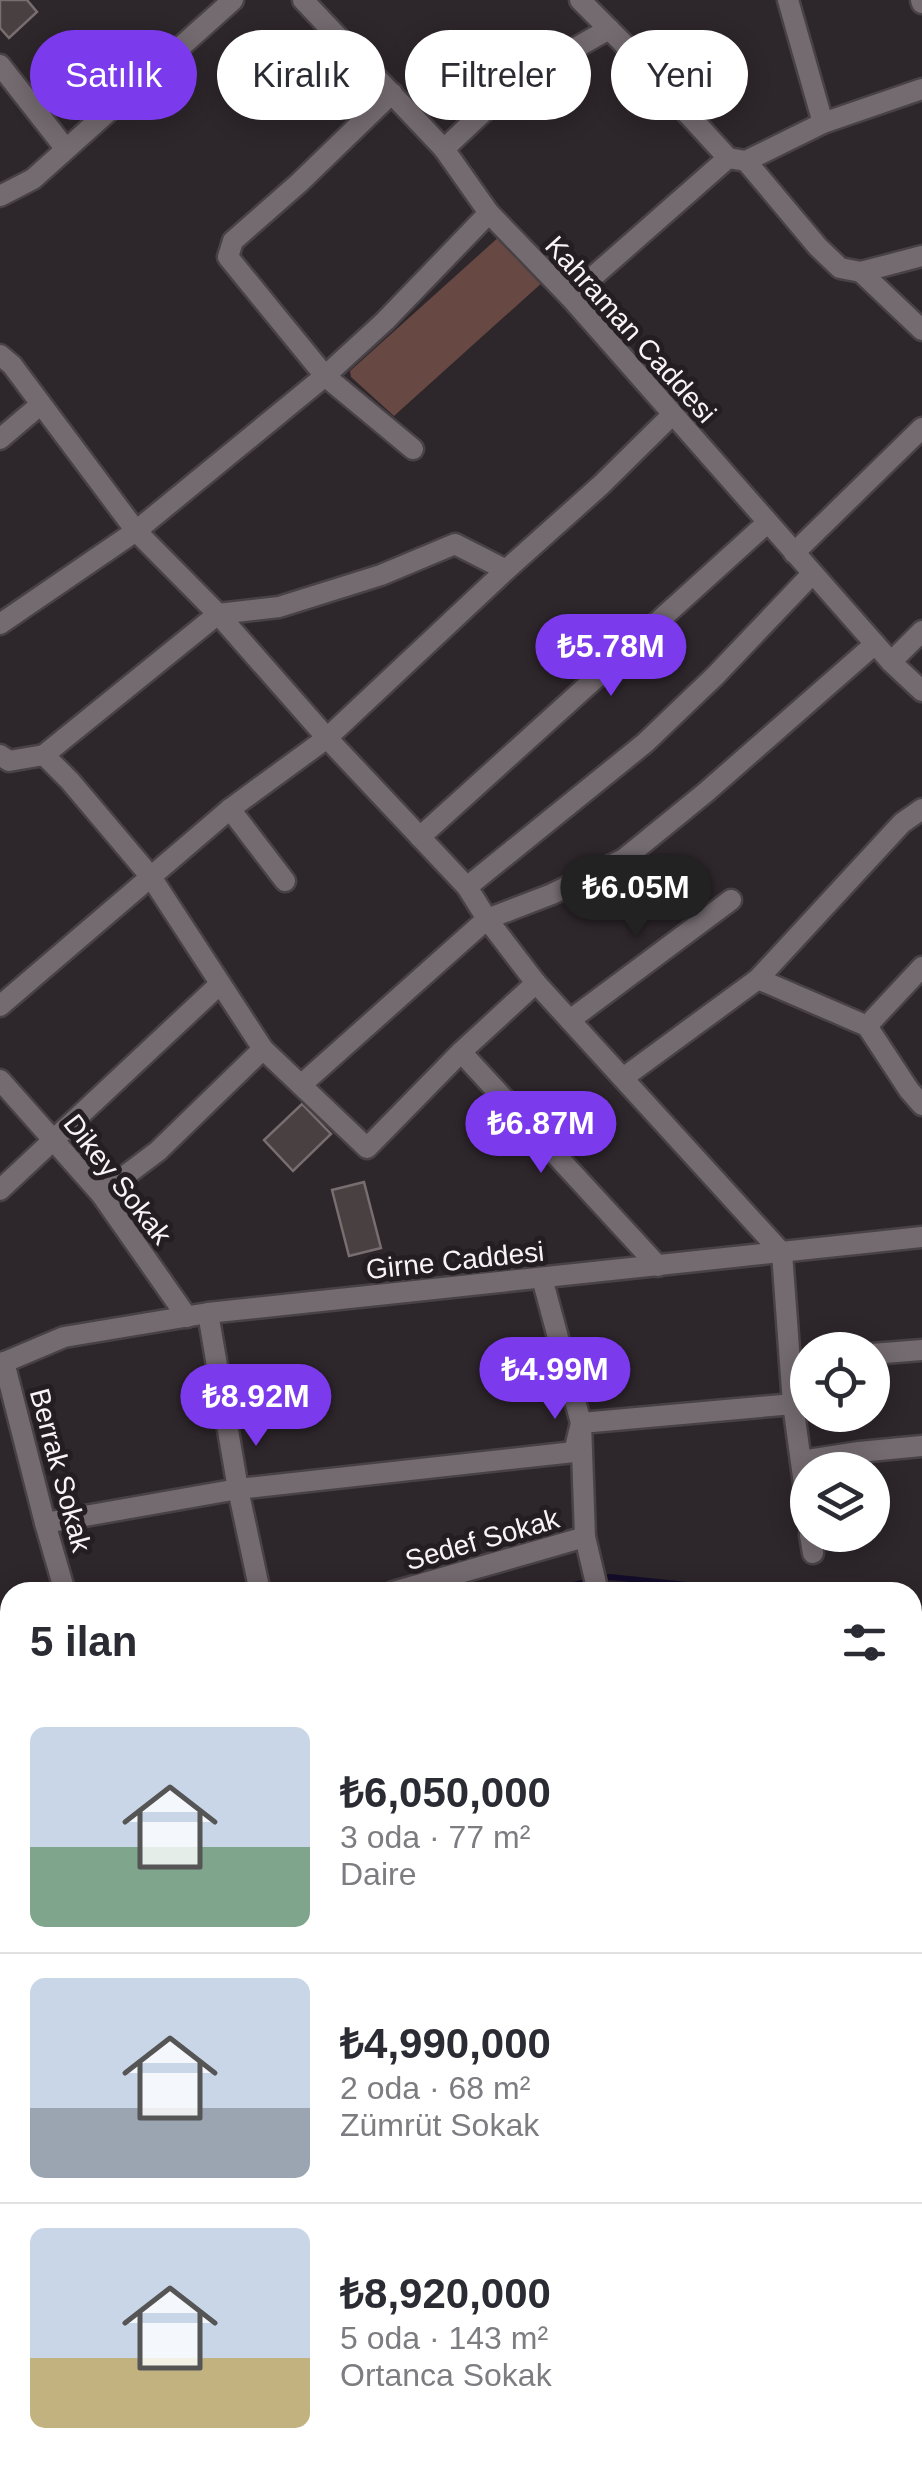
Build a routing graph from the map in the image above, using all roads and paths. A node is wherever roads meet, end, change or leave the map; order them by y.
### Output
1 (233, 0) edge
2 (304, 0) edge
3 (580, 0) edge
4 (788, 0) edge
5 (609, 29) junction
6 (0, 65) edge
7 (922, 89) edge
8 (392, 93) junction
9 (823, 124) junction
10 (65, 148) junction
11 (444, 149) junction
12 (738, 159) junction
13 (0, 196) edge
14 (489, 214) junction
15 (922, 256) edge
16 (861, 272) junction
17 (570, 297) junction
18 (922, 330) edge
19 (0, 355) edge
20 (325, 376) junction
21 (40, 405) junction
22 (672, 415) junction
23 (922, 428) edge
24 (0, 439) edge
25 (413, 449) dead end
26 (768, 523) junction
27 (136, 531) junction
28 (794, 553) junction
29 (506, 570) junction
30 (812, 574) junction
31 (218, 614) junction
32 (0, 624) edge
33 (922, 631) edge
34 (875, 644) junction
35 (891, 662) junction
36 (922, 690) edge
37 (327, 738) junction
38 (0, 755) edge
39 (44, 755) junction
40 (230, 809) junction
41 (922, 809) edge
42 (420, 837) junction
43 (151, 877) junction
44 (285, 880) dead end
45 (467, 887) junction
46 (731, 900) dead end
47 (487, 918) junction
48 (922, 967) edge
49 (758, 979) junction
50 (536, 983) junction
51 (220, 984) junction
52 (0, 1006) edge
53 (570, 1020) junction
54 (867, 1026) junction
55 (263, 1049) junction
56 (461, 1052) junction
57 (623, 1078) junction
58 (0, 1080) edge
59 (301, 1085) junction
60 (922, 1105) edge
61 (53, 1140) junction
62 (0, 1190) edge
63 (101, 1194) junction
64 (922, 1237) edge
65 (782, 1253) junction
66 (658, 1266) junction
67 (542, 1278) junction
68 (198, 1315) junction
69 (794, 1332) edge
70 (922, 1350) edge
71 (890, 1353) edge
72 (2, 1363) edge
73 (790, 1404) edge
74 (581, 1423) junction
75 (922, 1446) edge
76 (859, 1452) edge
77 (238, 1489) junction
78 (45, 1523) junction
79 (586, 1538) junction
80 (62, 1582) edge
81 (258, 1582) edge
82 (430, 1582) edge
83 (595, 1582) edge

1 - 10 street
2 - 8 street, Kahraman Caddesi
3 - 5 street
4 - 9 street
5 - 11 street
5 - 12 street
6 - 10 street
7 - 9 street
8 - 11 street, Kahraman Caddesi
8 - 20 street
9 - 12 street
10 - 13 street
11 - 14 street, Kahraman Caddesi
12 - 16 street
12 - 17 street
14 - 17 street, Kahraman Caddesi
14 - 20 street
15 - 16 street
16 - 18 street
17 - 22 street, Kahraman Caddesi
19 - 21 street
20 - 25 street
20 - 27 street
21 - 24 street
21 - 27 street
22 - 26 street, Kahraman Caddesi
22 - 29 street
23 - 28 street
26 - 28 street, Kahraman Caddesi
26 - 42 street
27 - 31 street
27 - 32 street
28 - 30 street, Kahraman Caddesi
29 - 31 street
29 - 37 street
30 - 34 street, Kahraman Caddesi
30 - 45 street
31 - 37 street
31 - 39 street
33 - 35 street
34 - 35 street, Kahraman Caddesi
34 - 47 street
35 - 36 street, Kahraman Caddesi
37 - 40 street
37 - 42 street
38 - 39 street
39 - 43 street
40 - 43 street
40 - 44 street
41 - 49 street
42 - 45 street
43 - 51 street
43 - 52 street
45 - 47 street
46 - 53 street
47 - 50 street
47 - 59 street
48 - 54 street
49 - 54 street
49 - 57 street
50 - 53 street
50 - 56 street
51 - 55 street
51 - 61 street
53 - 57 street
54 - 60 street
55 - 59 street
55 - 63 street
56 - 59 street
56 - 66 street
57 - 65 street
58 - 61 street, Dikey Sokak
61 - 62 street
61 - 63 street, Dikey Sokak
63 - 68 street, Dikey Sokak
64 - 65 street, Girne Caddesi
65 - 66 street, Girne Caddesi
65 - 69 street
66 - 67 street, Girne Caddesi
67 - 68 street, Girne Caddesi
67 - 74 street
68 - 72 street, Girne Caddesi
68 - 77 street
70 - 71 street
72 - 78 street, Berrak Sokak
73 - 74 street
74 - 77 street
74 - 79 street
75 - 76 street
77 - 78 street
77 - 81 street
78 - 80 street, Berrak Sokak
79 - 82 street, Sedef Sokak
79 - 83 street

